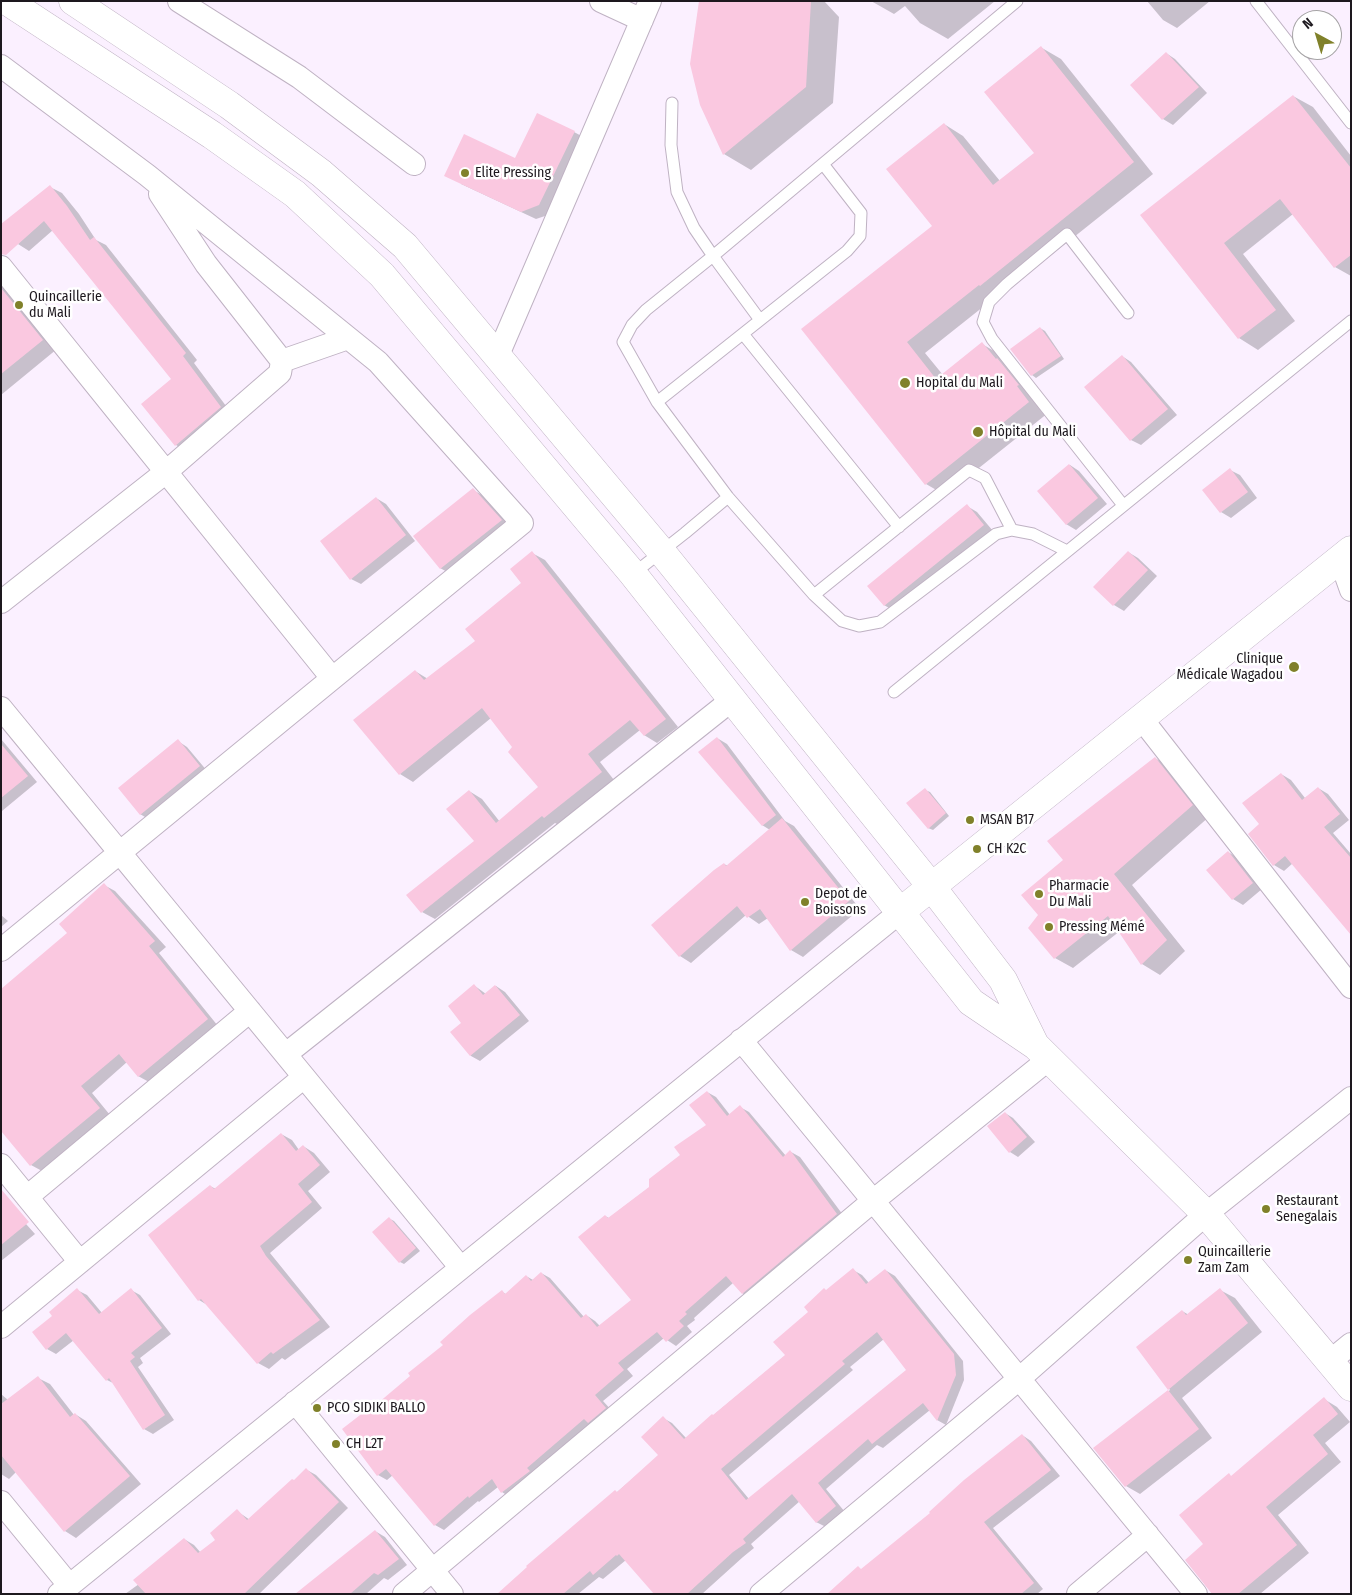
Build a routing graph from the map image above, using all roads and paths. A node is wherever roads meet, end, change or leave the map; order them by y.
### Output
1 (7, 1) edge
2 (73, 1) edge
3 (179, 1) edge
4 (601, 1) edge
5 (1017, 1) edge
6 (1256, 1) edge
7 (646, 10) edge
8 (1, 66) edge
9 (672, 103) dead end
10 (1351, 123) edge
11 (414, 164) dead end
12 (823, 164) junction
13 (147, 174) junction
14 (713, 256) junction
15 (1, 267) edge
16 (1128, 314) dead end
17 (760, 320) junction
18 (1351, 321) edge
19 (743, 334) junction
20 (348, 338) junction
21 (498, 355) junction
22 (282, 362) junction
23 (657, 402) junction
24 (166, 472) junction
25 (728, 497) junction
26 (1123, 505) junction
27 (898, 527) junction
28 (1012, 530) junction
29 (1067, 550) junction
30 (661, 551) junction
31 (1346, 554) edge
32 (633, 574) junction
33 (1351, 590) edge
34 (814, 595) junction
35 (1, 602) edge
36 (332, 678) junction
37 (894, 692) dead end
38 (733, 699) junction
39 (1, 708) edge
40 (1142, 718) junction
41 (120, 852) junction
42 (931, 886) junction
43 (900, 912) junction
44 (1, 950) edge
45 (1351, 987) edge
46 (250, 1010) junction
47 (741, 1040) junction
48 (1042, 1053) junction
49 (286, 1054) junction
50 (304, 1077) junction
51 (1351, 1098) edge
52 (1, 1165) edge
53 (27, 1196) junction
54 (873, 1200) junction
55 (1206, 1214) junction
56 (80, 1262) junction
57 (461, 1268) junction
58 (1, 1327) edge
59 (1351, 1344) edge
60 (1329, 1362) junction
61 (1020, 1379) junction
62 (1351, 1387) edge
63 (295, 1402) junction
64 (1, 1502) edge
65 (1148, 1535) junction
66 (433, 1570) junction
67 (64, 1590) edge
68 (404, 1594) edge
69 (452, 1594) edge
70 (761, 1594) edge
71 (1078, 1594) edge
72 (1196, 1594) edge

1 - 32 street
2 - 21 street
3 - 11 street
4 - 7 street
5 - 12 lane
6 - 10 lane
7 - 21 street
8 - 13 street
9 - 14 lane
12 - 14 lane
12 - 17 lane
13 - 20 street
13 - 22 street
14 - 17 lane
14 - 23 lane
15 - 24 street
16 - 26 lane
17 - 19 lane
18 - 26 lane
19 - 23 lane
19 - 27 lane
20 - 22 street
20 - 36 street
21 - 30 street
22 - 24 street
23 - 25 lane
24 - 35 street
24 - 36 street
25 - 30 lane
25 - 34 lane
26 - 29 lane
27 - 28 lane
27 - 34 lane
28 - 29 lane
28 - 34 lane
29 - 37 lane
30 - 32 lane
30 - 42 street
31 - 33 street
31 - 40 street
32 - 38 street
36 - 41 street
38 - 43 street
38 - 49 street
39 - 41 street
40 - 42 street
40 - 45 street
41 - 44 street
41 - 46 street
42 - 43 street
42 - 48 street
43 - 47 street
43 - 48 street
46 - 49 street
46 - 53 street
47 - 54 street
47 - 57 street
48 - 54 street
48 - 55 street
49 - 50 street
50 - 56 street
50 - 57 street
51 - 55 street
52 - 53 street
53 - 56 street
54 - 61 street
54 - 66 street
55 - 60 street
55 - 61 street
56 - 58 street
57 - 63 street
59 - 60 street
60 - 62 street
61 - 65 street
61 - 70 street
63 - 66 street
63 - 67 street
64 - 67 street
65 - 71 street
65 - 72 street
66 - 68 street
66 - 69 street

